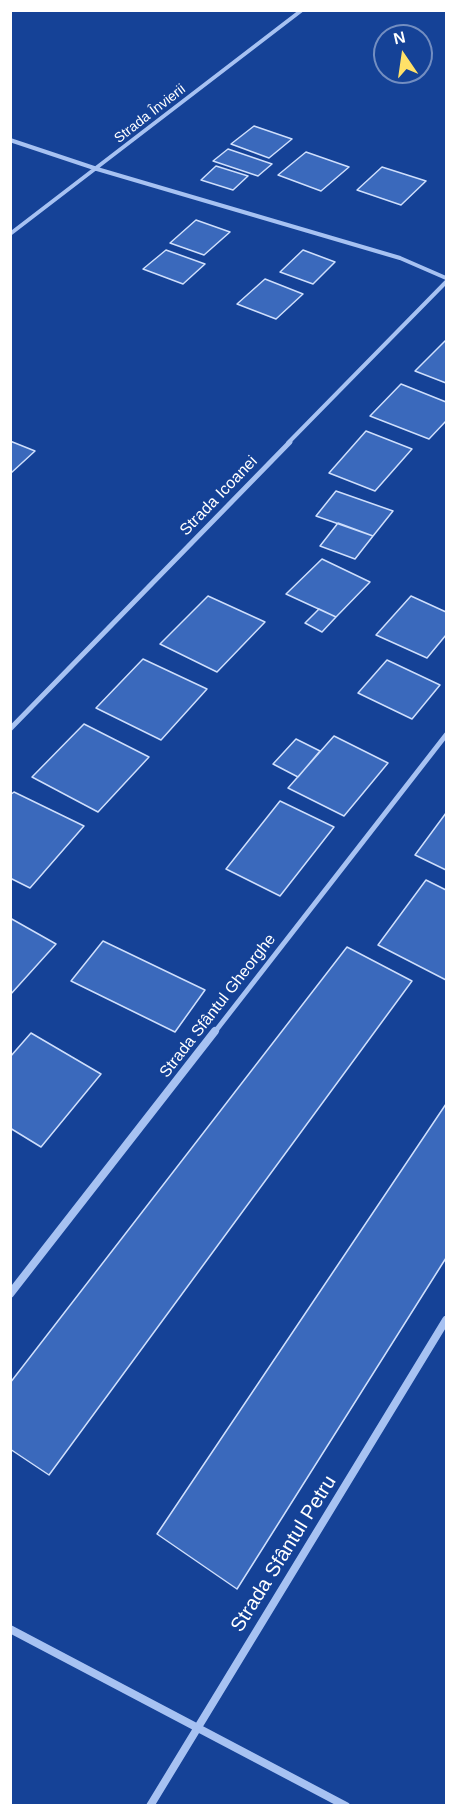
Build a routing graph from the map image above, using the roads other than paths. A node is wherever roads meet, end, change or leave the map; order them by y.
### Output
1 (302, 10) edge
2 (10, 140) edge
3 (97, 169) junction
4 (10, 234) edge
5 (447, 280) edge
6 (10, 729) edge
7 (447, 735) edge
8 (10, 1294) edge
9 (447, 1320) edge
10 (10, 1629) edge
11 (197, 1727) junction
12 (150, 1806) edge
13 (346, 1806) edge

1 - 3 street, Strada Învierii
2 - 3 street
3 - 4 street, Strada Învierii
3 - 5 street
5 - 6 street, Strada Icoanei
7 - 8 street, Strada Sfântul Gheorghe
9 - 11 street, Strada Sfântul Petru
10 - 11 street
11 - 12 street, Strada Sfântul Petru
11 - 13 street

